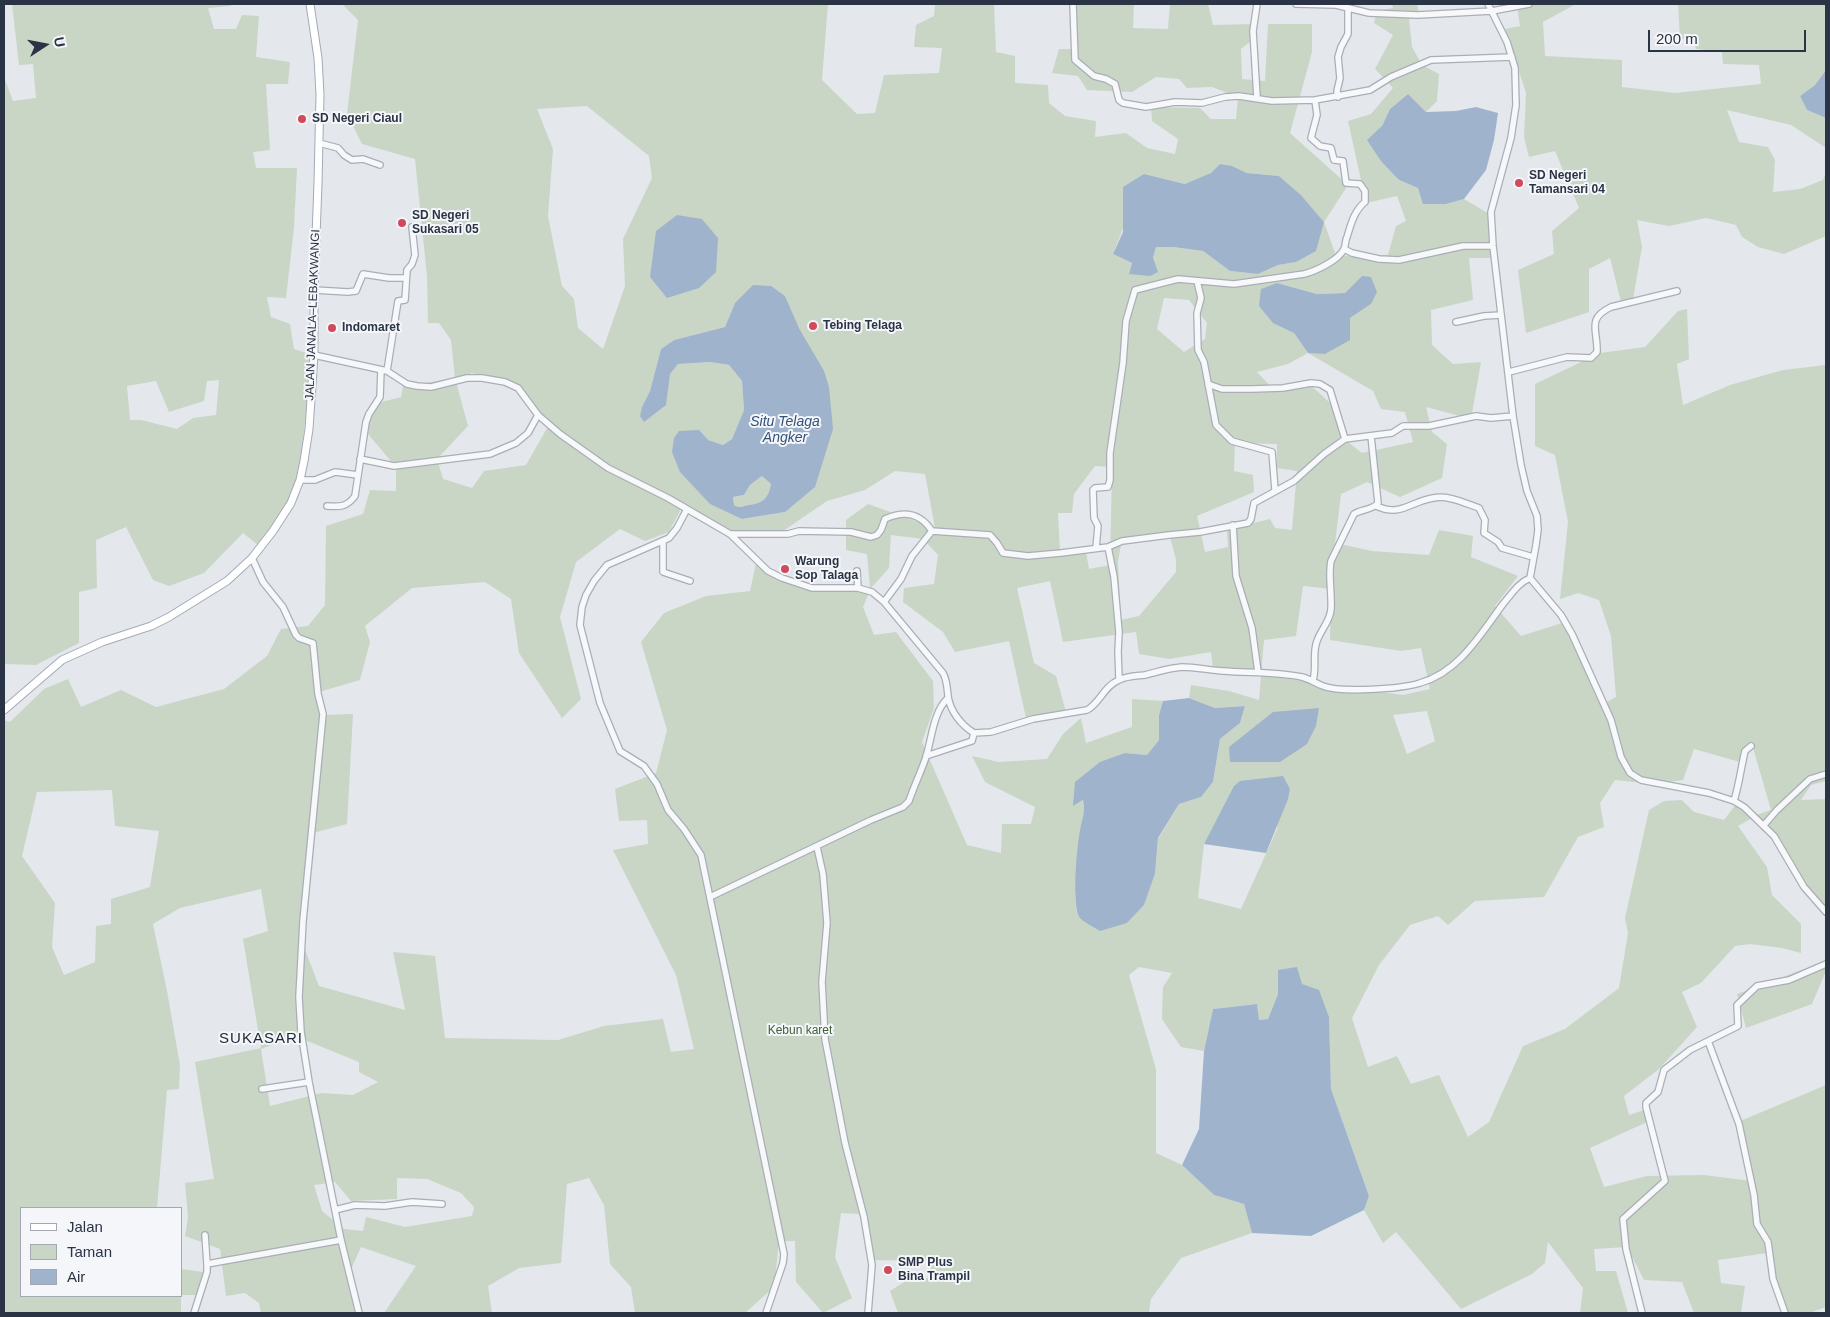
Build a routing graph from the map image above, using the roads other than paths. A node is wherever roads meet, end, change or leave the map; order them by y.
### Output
1 (310, 4) edge
2 (1073, 4) edge
3 (1257, 4) edge
4 (1296, 4) edge
5 (1305, 4) edge
6 (1488, 4) edge
7 (1529, 4) edge
8 (1348, 8) junction
9 (1492, 12) junction
10 (1512, 57) junction
11 (1257, 97) junction
12 (1338, 97) junction
13 (1316, 100) junction
14 (319, 143) junction
15 (380, 165) dead end
16 (412, 227) dead end
17 (1493, 246) junction
18 (1344, 249) junction
19 (406, 278) junction
20 (1197, 281) junction
21 (314, 290) junction
22 (1677, 291) dead end
23 (1501, 315) junction
24 (1456, 322) dead end
25 (314, 355) junction
26 (384, 371) junction
27 (1508, 372) junction
28 (1208, 384) junction
29 (538, 415) junction
30 (1513, 416) junction
31 (1371, 436) junction
32 (1345, 439) junction
33 (360, 459) junction
34 (358, 475) junction
35 (300, 480) junction
36 (1275, 490) junction
37 (327, 506) dead end
38 (1376, 506) junction
39 (686, 509) junction
40 (1233, 525) junction
41 (932, 531) junction
42 (730, 534) junction
43 (663, 542) junction
44 (1108, 547) junction
45 (1096, 548) junction
46 (1533, 557) junction
47 (252, 558) junction
48 (857, 571) dead end
49 (1530, 578) junction
50 (690, 580) dead end
51 (858, 588) junction
52 (884, 602) junction
53 (1258, 672) junction
54 (1119, 679) junction
55 (1313, 680) junction
56 (948, 698) junction
57 (4, 710) edge
58 (974, 733) junction
59 (1751, 746) dead end
60 (926, 756) junction
61 (1826, 774) edge
62 (1734, 801) junction
63 (1764, 825) junction
64 (817, 847) junction
65 (710, 898) junction
66 (1826, 912) edge
67 (1826, 964) edge
68 (1708, 1041) junction
69 (309, 1082) junction
70 (262, 1089) dead end
71 (442, 1204) dead end
72 (335, 1210) junction
73 (205, 1235) dead end
74 (341, 1240) junction
75 (207, 1264) junction
76 (194, 1313) edge
77 (359, 1313) edge
78 (766, 1313) edge
79 (868, 1313) edge
80 (1642, 1313) edge
81 (1785, 1313) edge

1 - 14 main road, JALAN JANALA–LEBAKWANGI
2 - 11 street
3 - 11 street
4 - 5 street
5 - 8 street
6 - 9 street
7 - 9 street
8 - 9 street
8 - 12 street
9 - 10 street
10 - 12 street
10 - 17 street
11 - 13 street
12 - 13 street
13 - 18 street
14 - 15 street
14 - 21 main road, JALAN JANALA–LEBAKWANGI
16 - 19 street
17 - 18 street
17 - 23 street
18 - 20 street
19 - 21 street
19 - 26 street
20 - 28 street
20 - 45 street
21 - 25 main road, JALAN JANALA–LEBAKWANGI
22 - 27 street
23 - 24 street
23 - 27 street
25 - 26 street
25 - 35 main road, JALAN JANALA–LEBAKWANGI
26 - 29 street
26 - 33 street
27 - 30 street
28 - 32 street
28 - 36 street
29 - 33 street
29 - 39 street
30 - 31 street
30 - 46 street
31 - 32 street
31 - 38 street
32 - 36 street
33 - 34 street
34 - 35 street
34 - 37 street
35 - 47 main road, JALAN JANALA–LEBAKWANGI
36 - 40 street
38 - 46 street
38 - 55 street
39 - 42 street
39 - 43 street
40 - 44 street
40 - 53 street
41 - 42 street
41 - 45 street
41 - 52 street
42 - 51 street
43 - 50 street
43 - 65 street
44 - 45 street
44 - 54 street
46 - 49 street
47 - 57 main road, JALAN JANALA–LEBAKWANGI
47 - 69 street
48 - 51 street
49 - 55 street
49 - 62 street
51 - 52 street
52 - 56 street
53 - 54 street
53 - 55 street
54 - 58 street
56 - 58 street
56 - 60 street
58 - 60 street
59 - 62 street
60 - 64 street
61 - 63 street
62 - 63 street
63 - 66 street
64 - 65 street
64 - 79 street
65 - 78 street
67 - 68 street
68 - 80 street
68 - 81 street
69 - 70 street
69 - 72 street
71 - 72 street
72 - 74 street
73 - 75 street
74 - 75 street
74 - 77 street
75 - 76 street

